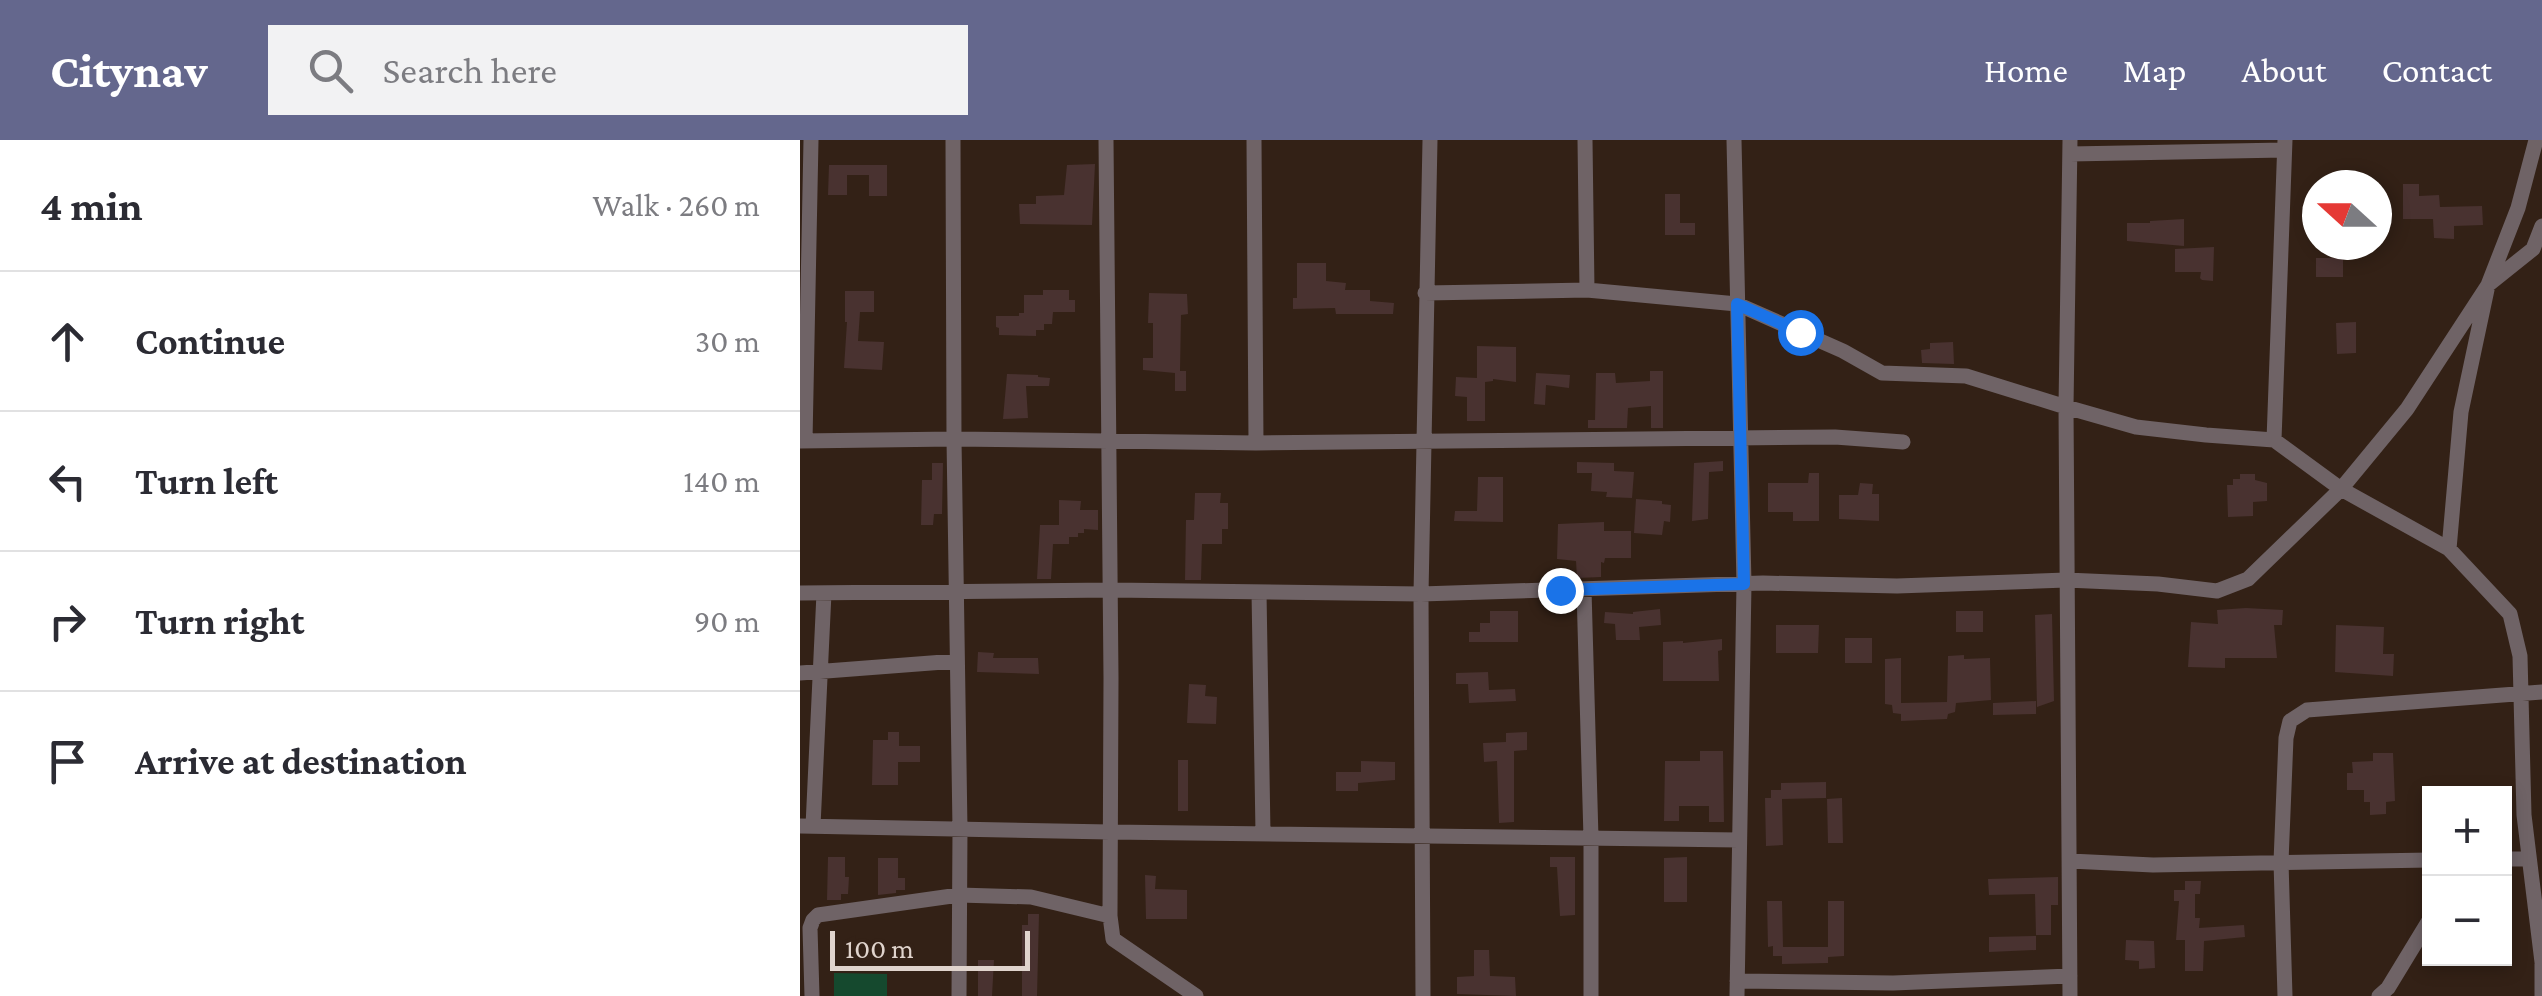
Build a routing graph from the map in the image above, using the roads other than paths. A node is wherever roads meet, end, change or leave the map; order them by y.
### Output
1 (811, 140) edge
2 (954, 140) edge
3 (1106, 140) edge
4 (1254, 140) edge
5 (1430, 140) edge
6 (1585, 140) edge
7 (1734, 140) edge
8 (2536, 140) edge
9 (2285, 145) edge
10 (2070, 147) edge
11 (2542, 226) edge
12 (2488, 285) junction
13 (1587, 290) junction
14 (1426, 293) junction
15 (1737, 304) junction
16 (2066, 407) junction
17 (1740, 438) junction
18 (954, 439) junction
19 (2274, 440) junction
20 (803, 441) edge
21 (1423, 442) junction
22 (1903, 442) dead end
23 (1108, 443) junction
24 (1256, 443) junction
25 (2341, 490) junction
26 (2449, 549) junction
27 (2066, 580) junction
28 (1744, 584) junction
29 (1111, 590) junction
30 (1584, 590) junction
31 (1260, 592) junction
32 (800, 593) edge
33 (824, 593) junction
34 (956, 593) junction
35 (1420, 594) junction
36 (957, 661) junction
37 (820, 671) junction
38 (800, 673) edge
39 (2522, 692) junction
40 (2542, 692) edge
41 (807, 826) edge
42 (960, 829) junction
43 (1110, 832) junction
44 (1263, 834) junction
45 (1421, 835) junction
46 (1591, 838) junction
47 (1739, 840) junction
48 (2512, 859) edge
49 (2528, 859) junction
50 (2422, 860) edge
51 (2070, 862) junction
52 (2281, 862) junction
53 (959, 895) junction
54 (1110, 916) junction
55 (2422, 932) edge
56 (2542, 963) edge
57 (2070, 976) junction
58 (1737, 989) edge
59 (1893, 989) edge
60 (812, 996) edge
61 (959, 996) edge
62 (1196, 996) edge
63 (1423, 996) edge
64 (1591, 996) edge
65 (2070, 996) edge
66 (2285, 996) edge
67 (2379, 996) edge
68 (2542, 996) edge

1 - 20 street
2 - 18 street
3 - 23 street
4 - 24 street
5 - 14 street
6 - 13 street
7 - 15 street
8 - 12 street
9 - 10 street
9 - 19 street
10 - 16 street
11 - 12 street
12 - 25 street
12 - 26 street
13 - 14 street
13 - 15 street
14 - 21 street
15 - 16 street
15 - 17 street
16 - 19 street
16 - 27 street
17 - 21 street
17 - 22 street
17 - 28 street
18 - 20 street
18 - 23 street
18 - 34 street
19 - 25 street
21 - 24 street
21 - 35 street
23 - 24 street
23 - 29 street
25 - 26 street
25 - 27 street
26 - 39 street
27 - 28 street
27 - 51 street
28 - 30 street
28 - 47 street
29 - 31 street
29 - 34 street
29 - 43 street
30 - 35 street
30 - 46 street
31 - 35 street
31 - 44 street
32 - 33 street
33 - 34 street
33 - 37 street
34 - 36 street
35 - 45 street
36 - 37 street
36 - 42 street
37 - 38 street
37 - 41 street
39 - 40 street
39 - 49 street
39 - 52 street
41 - 42 street
42 - 43 street
42 - 53 street
43 - 44 street
43 - 54 street
44 - 45 street
45 - 46 street
45 - 63 street
46 - 47 street
46 - 64 street
47 - 58 street
48 - 49 street
49 - 56 street
50 - 52 street
51 - 52 street
51 - 57 street
52 - 66 street
53 - 54 street
53 - 60 street
53 - 61 street
54 - 62 street
55 - 67 street
56 - 68 street
57 - 59 street
57 - 65 street
58 - 59 street

